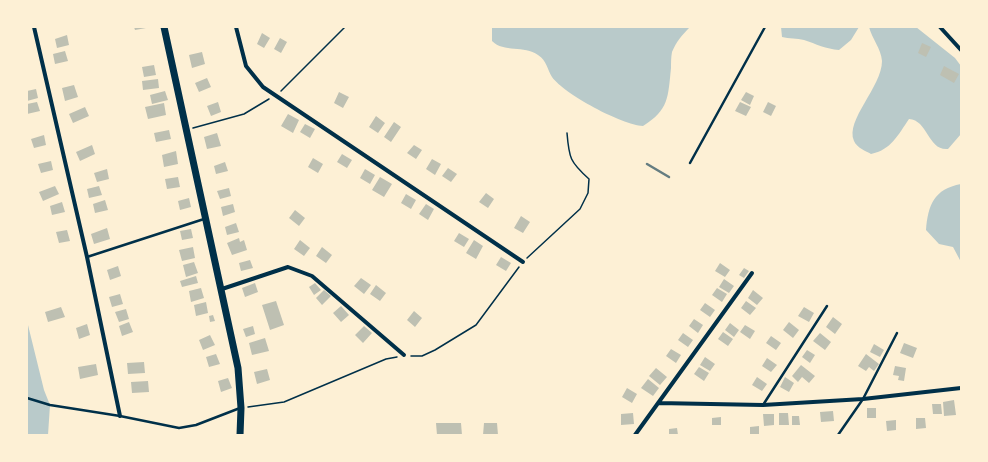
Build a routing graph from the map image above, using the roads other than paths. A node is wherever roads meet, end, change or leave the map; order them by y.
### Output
1 (34, 27) edge
2 (164, 27) edge
3 (236, 27) edge
4 (765, 27) edge
5 (940, 27) edge
6 (961, 50) edge
7 (690, 163) dead end
8 (205, 219) junction
9 (87, 257) junction
10 (523, 262) dead end
11 (752, 273) dead end
12 (222, 289) junction
13 (827, 306) dead end
14 (897, 333) dead end
15 (404, 355) road end
16 (961, 388) edge
17 (27, 398) edge
18 (863, 399) junction
19 (658, 403) junction
20 (763, 405) junction
21 (241, 408) junction
22 (120, 416) junction
23 (240, 435) edge
24 (635, 435) edge
25 (838, 435) edge

1 - 9 street
2 - 8 main road
3 - 10 street
4 - 7 lane
5 - 6 street
8 - 9 lane
8 - 12 main road
9 - 22 street
11 - 19 street
12 - 15 street
12 - 21 main road
13 - 20 lane
14 - 18 lane
16 - 18 street
17 - 22 lane
18 - 20 street
18 - 25 lane
19 - 20 street
19 - 24 street
21 - 22 lane
21 - 23 main road

